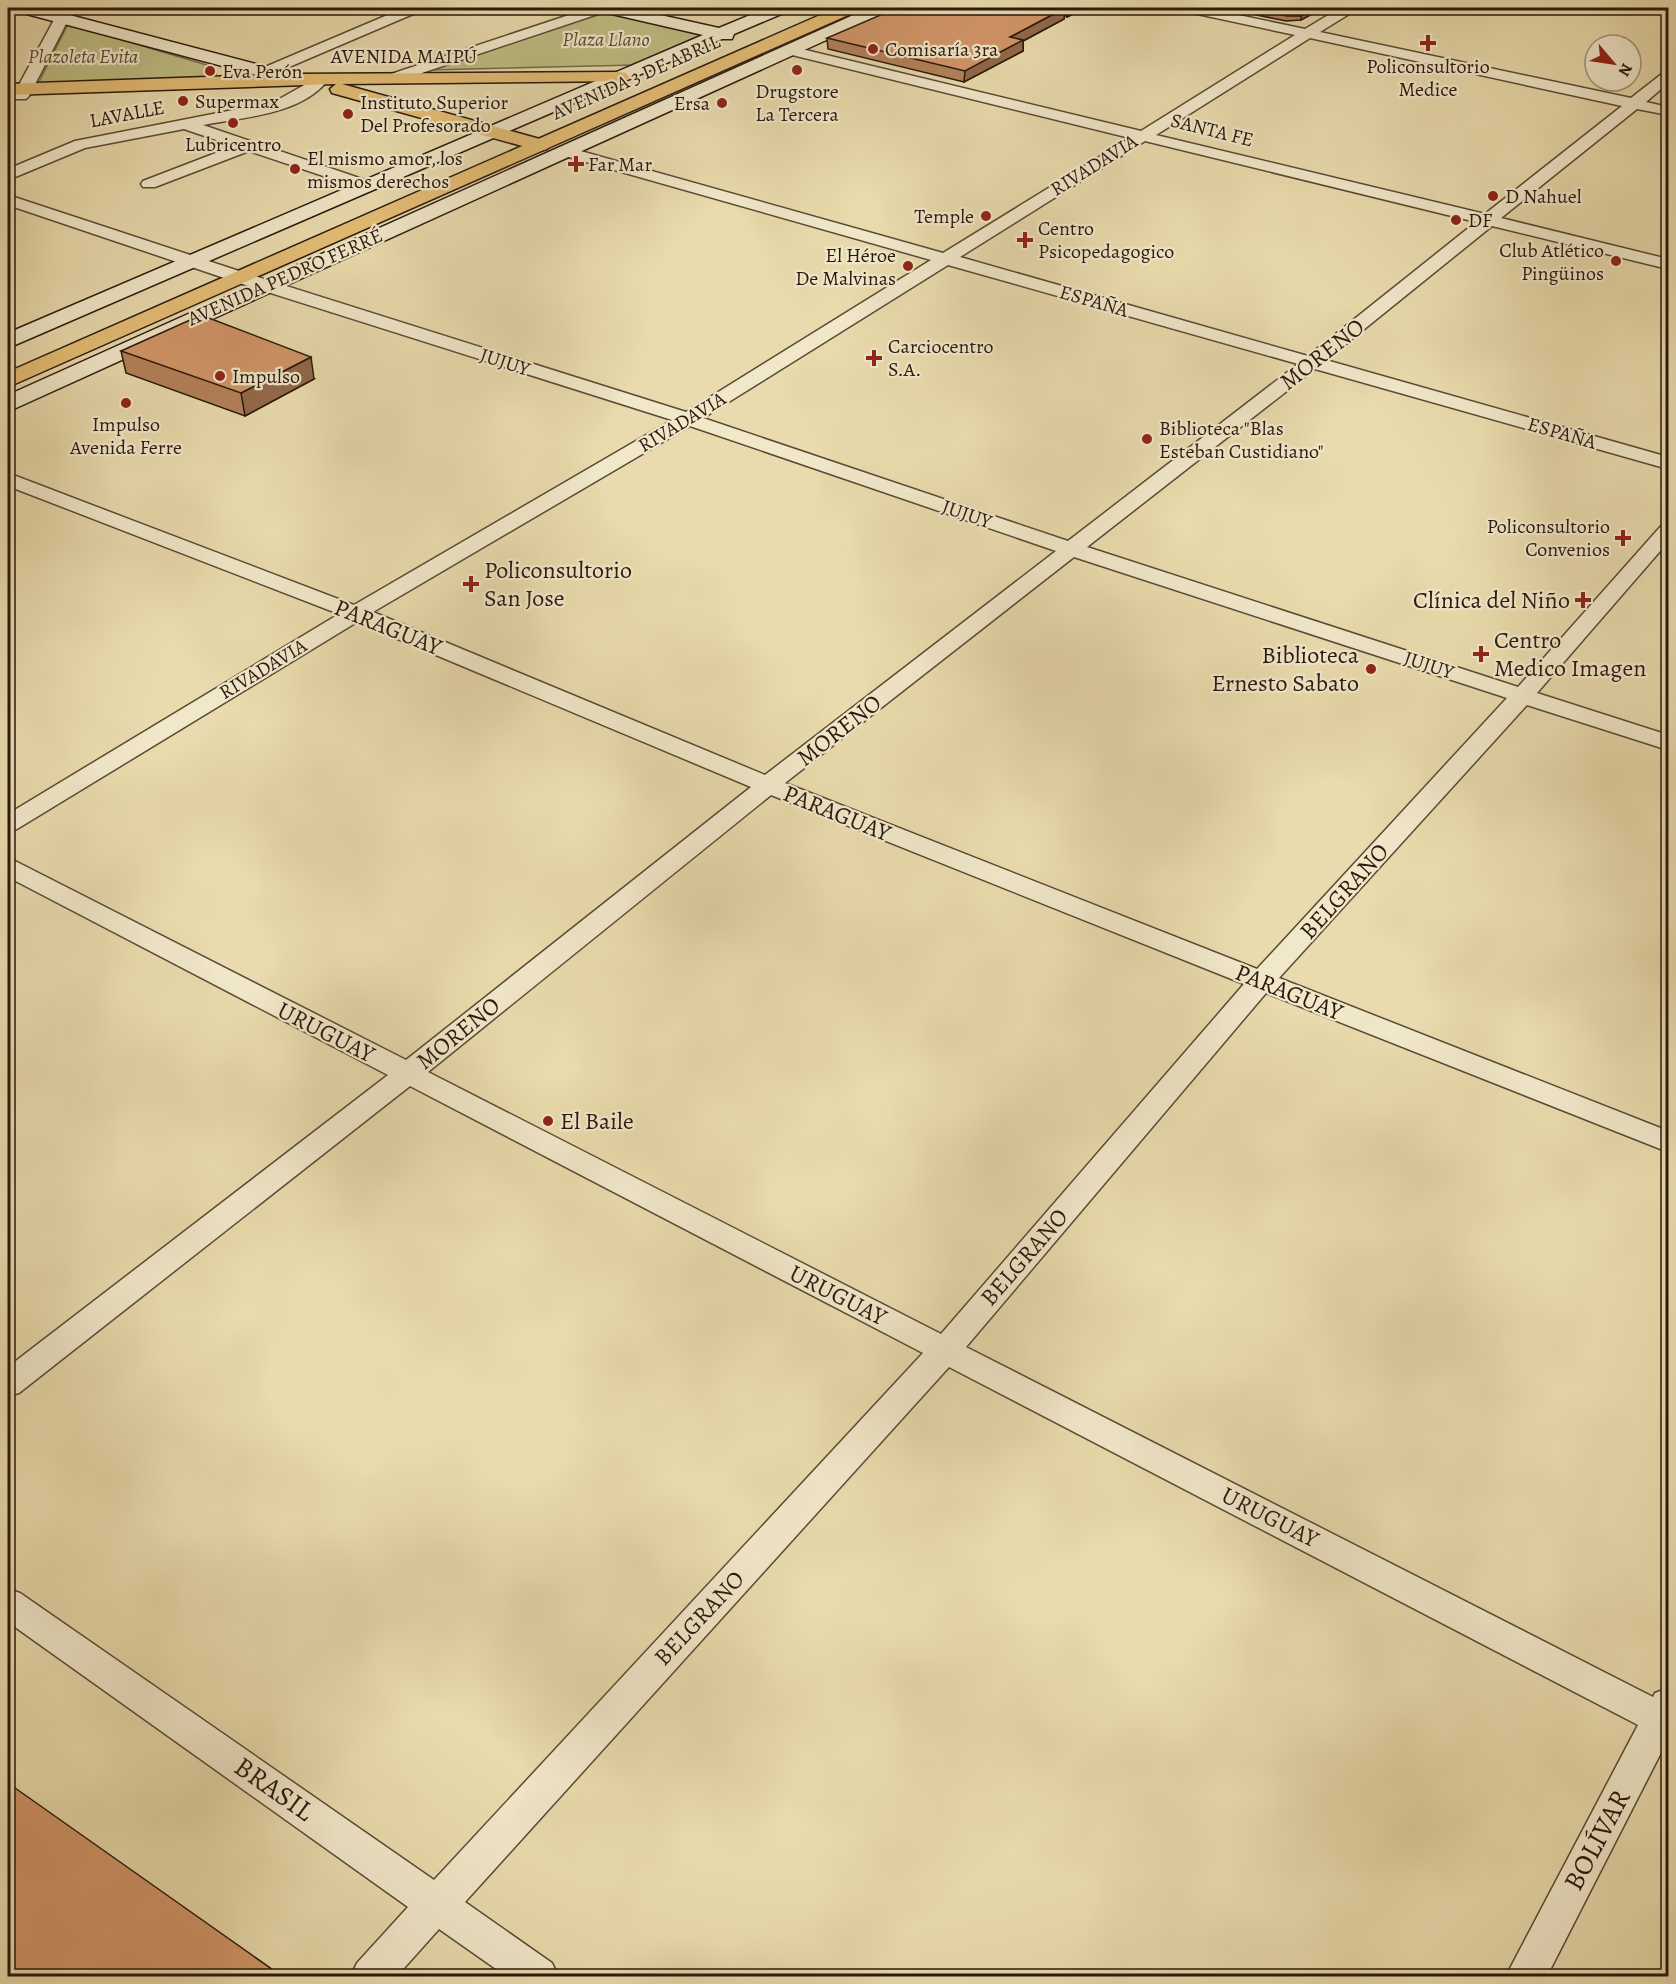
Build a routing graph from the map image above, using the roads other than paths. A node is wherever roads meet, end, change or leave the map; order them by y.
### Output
1 (25, 8) edge
2 (415, 8) edge
3 (602, 8) edge
4 (609, 8) edge
5 (780, 8) edge
6 (818, 8) edge
7 (849, 8) edge
8 (882, 8) edge
9 (1188, 8) edge
10 (1348, 8) edge
11 (62, 18) junction
12 (720, 33) junction
13 (1307, 33) junction
14 (745, 39) junction
15 (765, 44) junction
16 (789, 50) junction
17 (263, 73) junction
18 (1668, 76) edge
19 (620, 77) junction
20 (540, 78) junction
21 (292, 79) junction
22 (390, 79) junction
23 (319, 82) junction
24 (15, 93) edge
25 (387, 103) junction
26 (1634, 103) junction
27 (1668, 111) edge
28 (186, 124) junction
29 (494, 132) junction
30 (1141, 136) junction
31 (519, 139) junction
32 (540, 145) junction
33 (249, 146) junction
34 (564, 151) junction
35 (8, 175) edge
36 (149, 184) dead end
37 (368, 186) junction
38 (8, 200) edge
39 (1489, 221) junction
40 (945, 259) junction
41 (193, 261) junction
42 (1668, 264) edge
43 (229, 273) junction
44 (265, 285) junction
45 (8, 341) edge
46 (1312, 362) junction
47 (8, 363) edge
48 (8, 380) edge
49 (8, 403) edge
50 (688, 419) junction
51 (1668, 463) edge
52 (8, 479) edge
53 (1668, 530) edge
54 (1071, 549) junction
55 (356, 613) junction
56 (1522, 696) junction
57 (1668, 743) edge
58 (768, 785) junction
59 (8, 824) edge
60 (8, 867) edge
61 (1261, 981) junction
62 (407, 1074) junction
63 (1668, 1142) edge
64 (945, 1350) junction
65 (8, 1383) edge
66 (8, 1603) edge
67 (1666, 1715) edge
68 (437, 1903) junction
69 (371, 1977) edge
70 (538, 1977) edge
71 (1526, 1977) edge

1 - 11 main road
2 - 17 street
3 - 22 street
4 - 12 main road, SANTA FE
5 - 12 main road, AVENIDA 3 DE ABRIL
6 - 14 main road, AVENIDA 3 DE ABRIL
7 - 15 main road, AVENIDA 3 DE ABRIL
8 - 16 main road
9 - 13 street
10 - 13 street, RIVADAVIA
11 - 17 main road
11 - 24 street
12 - 14 main road, SANTA FE
12 - 19 main road, AVENIDA 3 DE ABRIL
13 - 26 street
13 - 30 street, RIVADAVIA
14 - 15 main road, SANTA FE
14 - 31 main road, AVENIDA 3 DE ABRIL
15 - 16 main road, SANTA FE
15 - 32 main road, AVENIDA 3 DE ABRIL
16 - 30 street, SANTA FE
16 - 34 main road, AVENIDA 3 DE ABRIL
17 - 21 main road
18 - 26 street, MORENO
19 - 20 main road, AVENIDA MAIPÚ
19 - 29 main road, AVENIDA 3 DE ABRIL
20 - 22 main road, AVENIDA MAIPÚ
20 - 25 main road
21 - 23 main road
21 - 24 main road
22 - 23 main road, AVENIDA MAIPÚ
23 - 24 main road, AVENIDA MAIPÚ
23 - 25 main road, ESPAÑA
23 - 28 street, LAVALLE
25 - 29 main road, ESPAÑA
26 - 27 street
26 - 39 street, MORENO
28 - 33 street
28 - 35 street, LAVALLE
29 - 31 main road, ESPAÑA
29 - 37 main road
30 - 39 street, SANTA FE
30 - 40 street, RIVADAVIA
31 - 32 main road, ESPAÑA
31 - 43 main road, AVENIDA PEDRO FERRÉ
32 - 34 main road, ESPAÑA
32 - 43 main road, AVENIDA PEDRO FERRÉ
33 - 36 street
33 - 37 street
34 - 40 street, ESPAÑA
34 - 44 main road, AVENIDA PEDRO FERRÉ
37 - 41 main road
38 - 41 street, JUJUY
39 - 42 street, SANTA FE
39 - 46 street, MORENO
40 - 46 street, ESPAÑA
40 - 50 street, RIVADAVIA
41 - 43 street, JUJUY
41 - 45 main road
43 - 44 street, JUJUY
43 - 47 main road, AVENIDA PEDRO FERRÉ
43 - 48 main road, AVENIDA PEDRO FERRÉ
44 - 49 main road, AVENIDA PEDRO FERRÉ
44 - 50 street, JUJUY
46 - 51 street, ESPAÑA
46 - 54 street, MORENO
50 - 54 street, JUJUY
50 - 55 street, RIVADAVIA
52 - 55 street, PARAGUAY
53 - 56 street, BELGRANO
54 - 56 street, JUJUY
54 - 58 street, MORENO
55 - 58 street, PARAGUAY
55 - 59 street, RIVADAVIA
56 - 57 street, JUJUY
56 - 61 street, BELGRANO
58 - 61 street, PARAGUAY
58 - 62 street, MORENO
60 - 62 street, URUGUAY
61 - 63 street, PARAGUAY
61 - 64 street, BELGRANO
62 - 64 street, URUGUAY
62 - 65 street, MORENO
64 - 67 street, URUGUAY
64 - 68 street, BELGRANO
66 - 68 street, BRASIL
67 - 71 street, BOLÍVAR
68 - 69 street, BELGRANO
68 - 70 street, BRASIL

